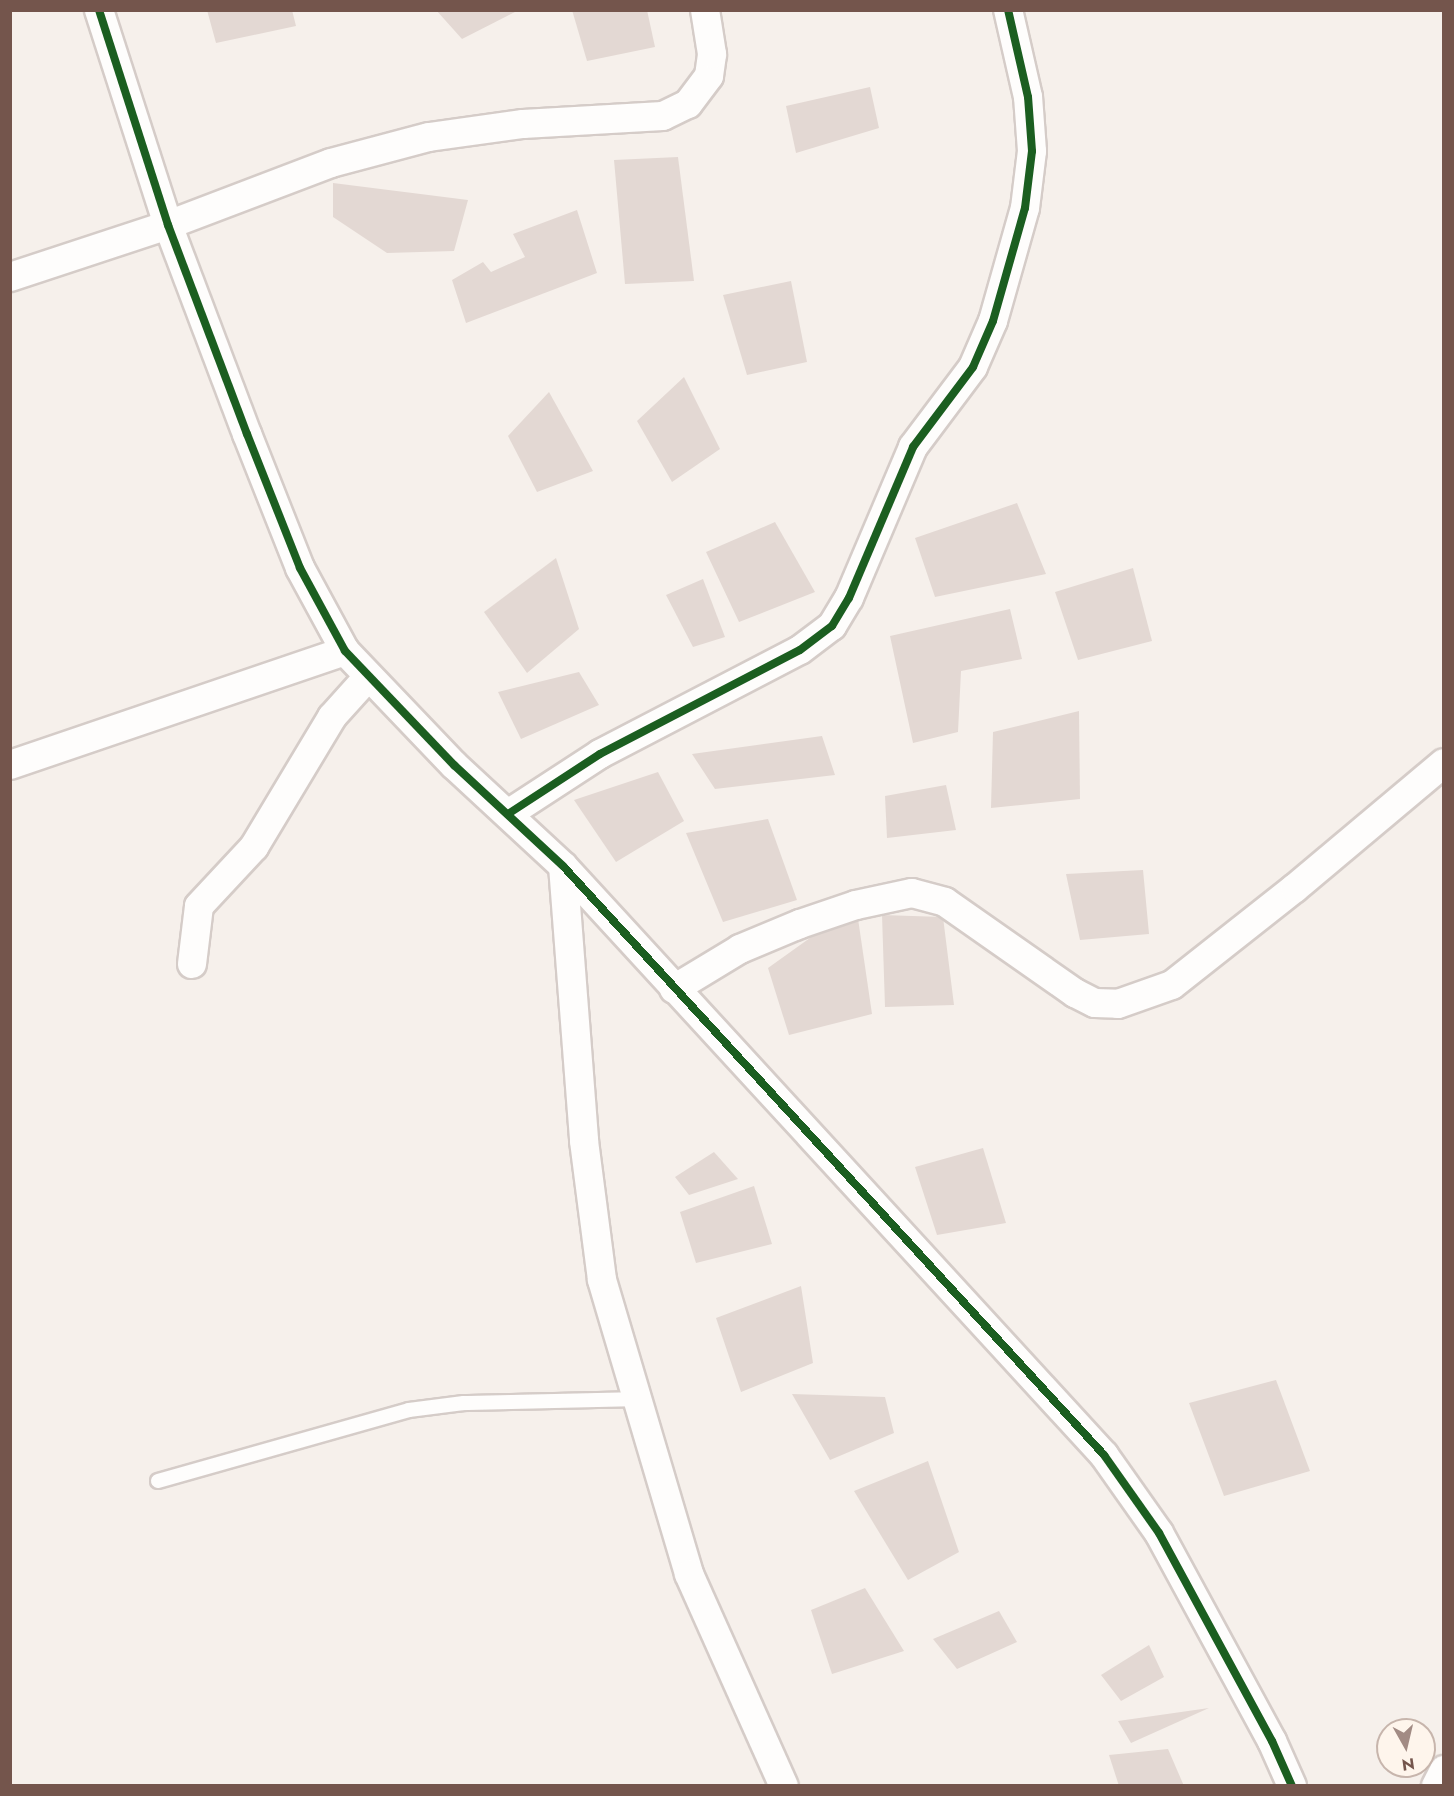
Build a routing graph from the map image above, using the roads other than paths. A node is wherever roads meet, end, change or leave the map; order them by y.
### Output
1 (99, 10) edge
2 (705, 10) edge
3 (1008, 10) edge
4 (168, 225) junction
5 (10, 277) edge
6 (345, 651) junction
7 (368, 677) junction
8 (1443, 763) edge
9 (10, 765) edge
10 (508, 814) junction
11 (563, 866) junction
12 (192, 964) dead end
13 (674, 989) junction
14 (634, 1399) junction
15 (158, 1480) dead end
16 (1443, 1770) edge
17 (784, 1785) edge
18 (1292, 1785) edge
19 (1436, 1785) edge

1 - 4 street
2 - 4 street
3 - 10 street
4 - 5 street
4 - 6 street
6 - 7 street
6 - 9 street
7 - 10 street
7 - 12 street
8 - 13 street
10 - 11 street
11 - 13 street
11 - 14 street
13 - 18 street
14 - 15 lane
14 - 17 street
16 - 19 street

